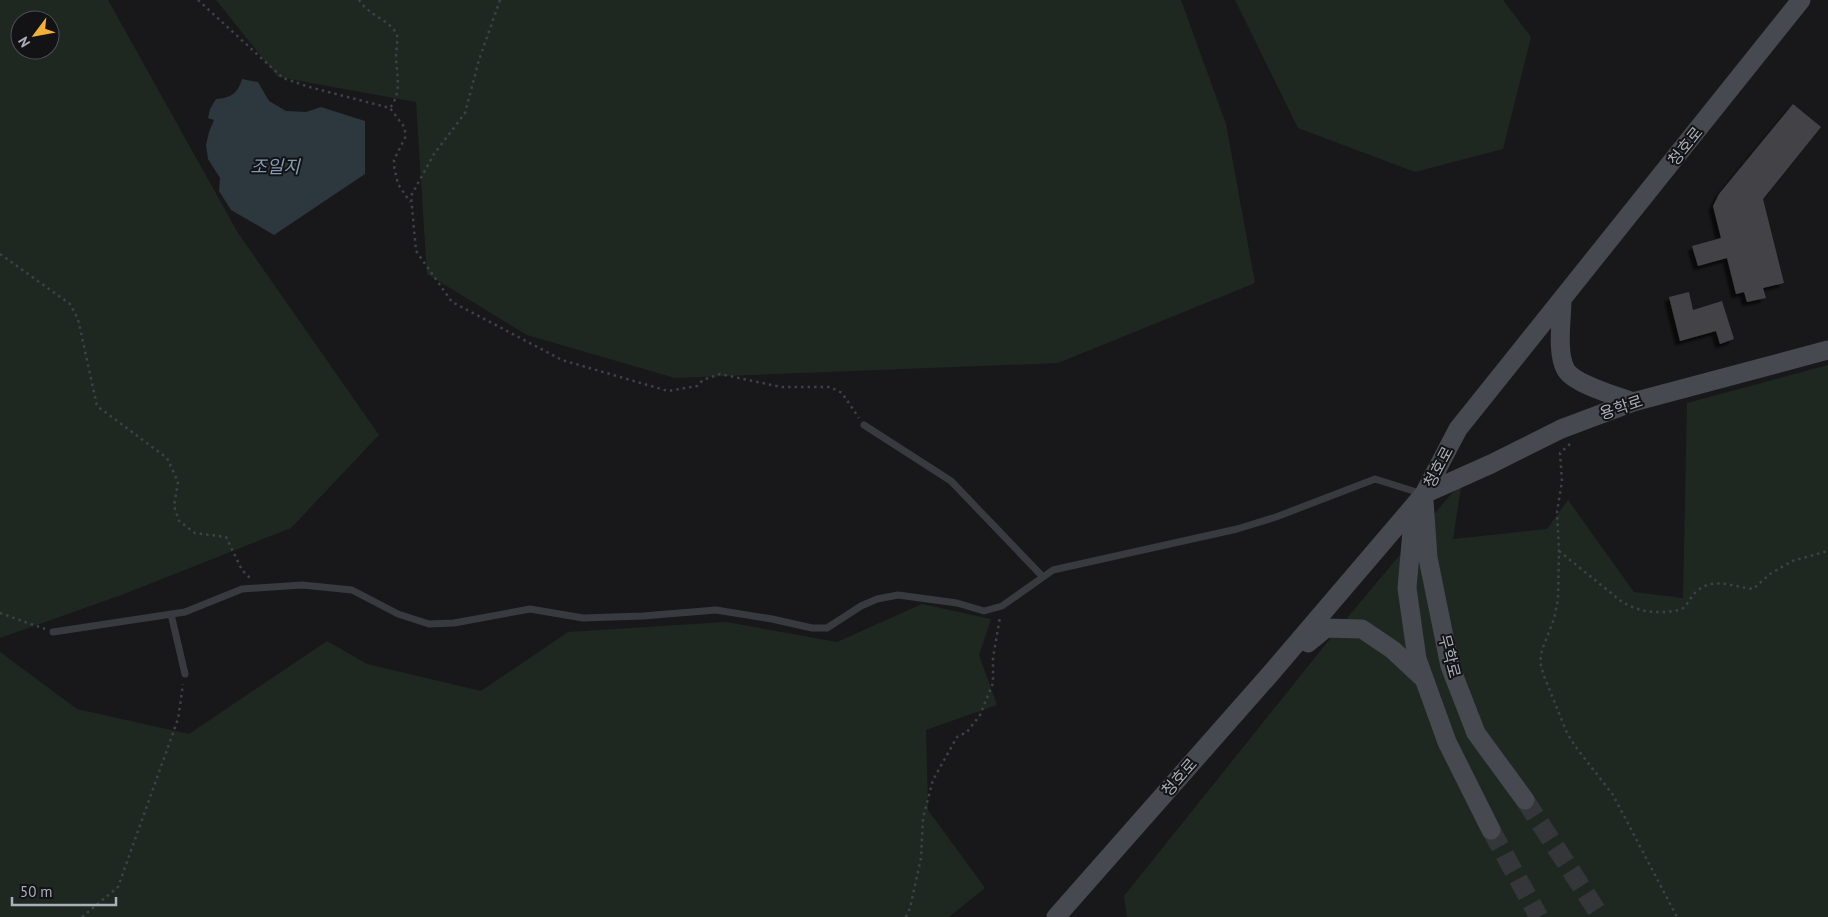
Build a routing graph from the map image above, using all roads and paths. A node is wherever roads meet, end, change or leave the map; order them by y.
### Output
1 (198, 0) edge
2 (359, 0) edge
3 (500, 0) edge
4 (1801, 0) edge
5 (390, 108) junction
6 (411, 203) junction
7 (0, 254) edge
8 (1562, 300) junction
9 (1828, 350) edge
10 (1633, 402) junction
11 (864, 425) joint
12 (1575, 441) dead end
13 (1424, 494) junction
14 (1559, 550) junction
15 (1828, 551) edge
16 (1043, 578) junction
17 (260, 588) junction
18 (1002, 606) junction
19 (0, 613) edge
20 (171, 614) junction
21 (53, 632) joint
22 (1272, 672) junction
23 (185, 674) joint
24 (1424, 680) junction
25 (1525, 800) tunnel mouth
26 (1491, 830) tunnel mouth
27 (82, 917) edge
28 (906, 917) edge
29 (1056, 917) edge
30 (1678, 917) edge

1 - 5 path
2 - 5 path
3 - 6 path
4 - 8 main road, 청호로
5 - 6 path
6 - 11 path
7 - 17 path
8 - 10 main road
8 - 13 main road, 청호로
9 - 10 main road, 용학로
10 - 13 main road, 용학로
11 - 16 lane
12 - 14 path
13 - 16 lane
13 - 22 main road, 청호로
13 - 24 main road
13 - 25 main road, 무학로
14 - 15 path
14 - 30 path
16 - 18 lane
17 - 18 lane
17 - 20 lane
18 - 28 path
19 - 21 path
20 - 21 lane
20 - 23 lane
22 - 24 main road
22 - 29 main road, 청호로
23 - 27 path
24 - 26 main road

